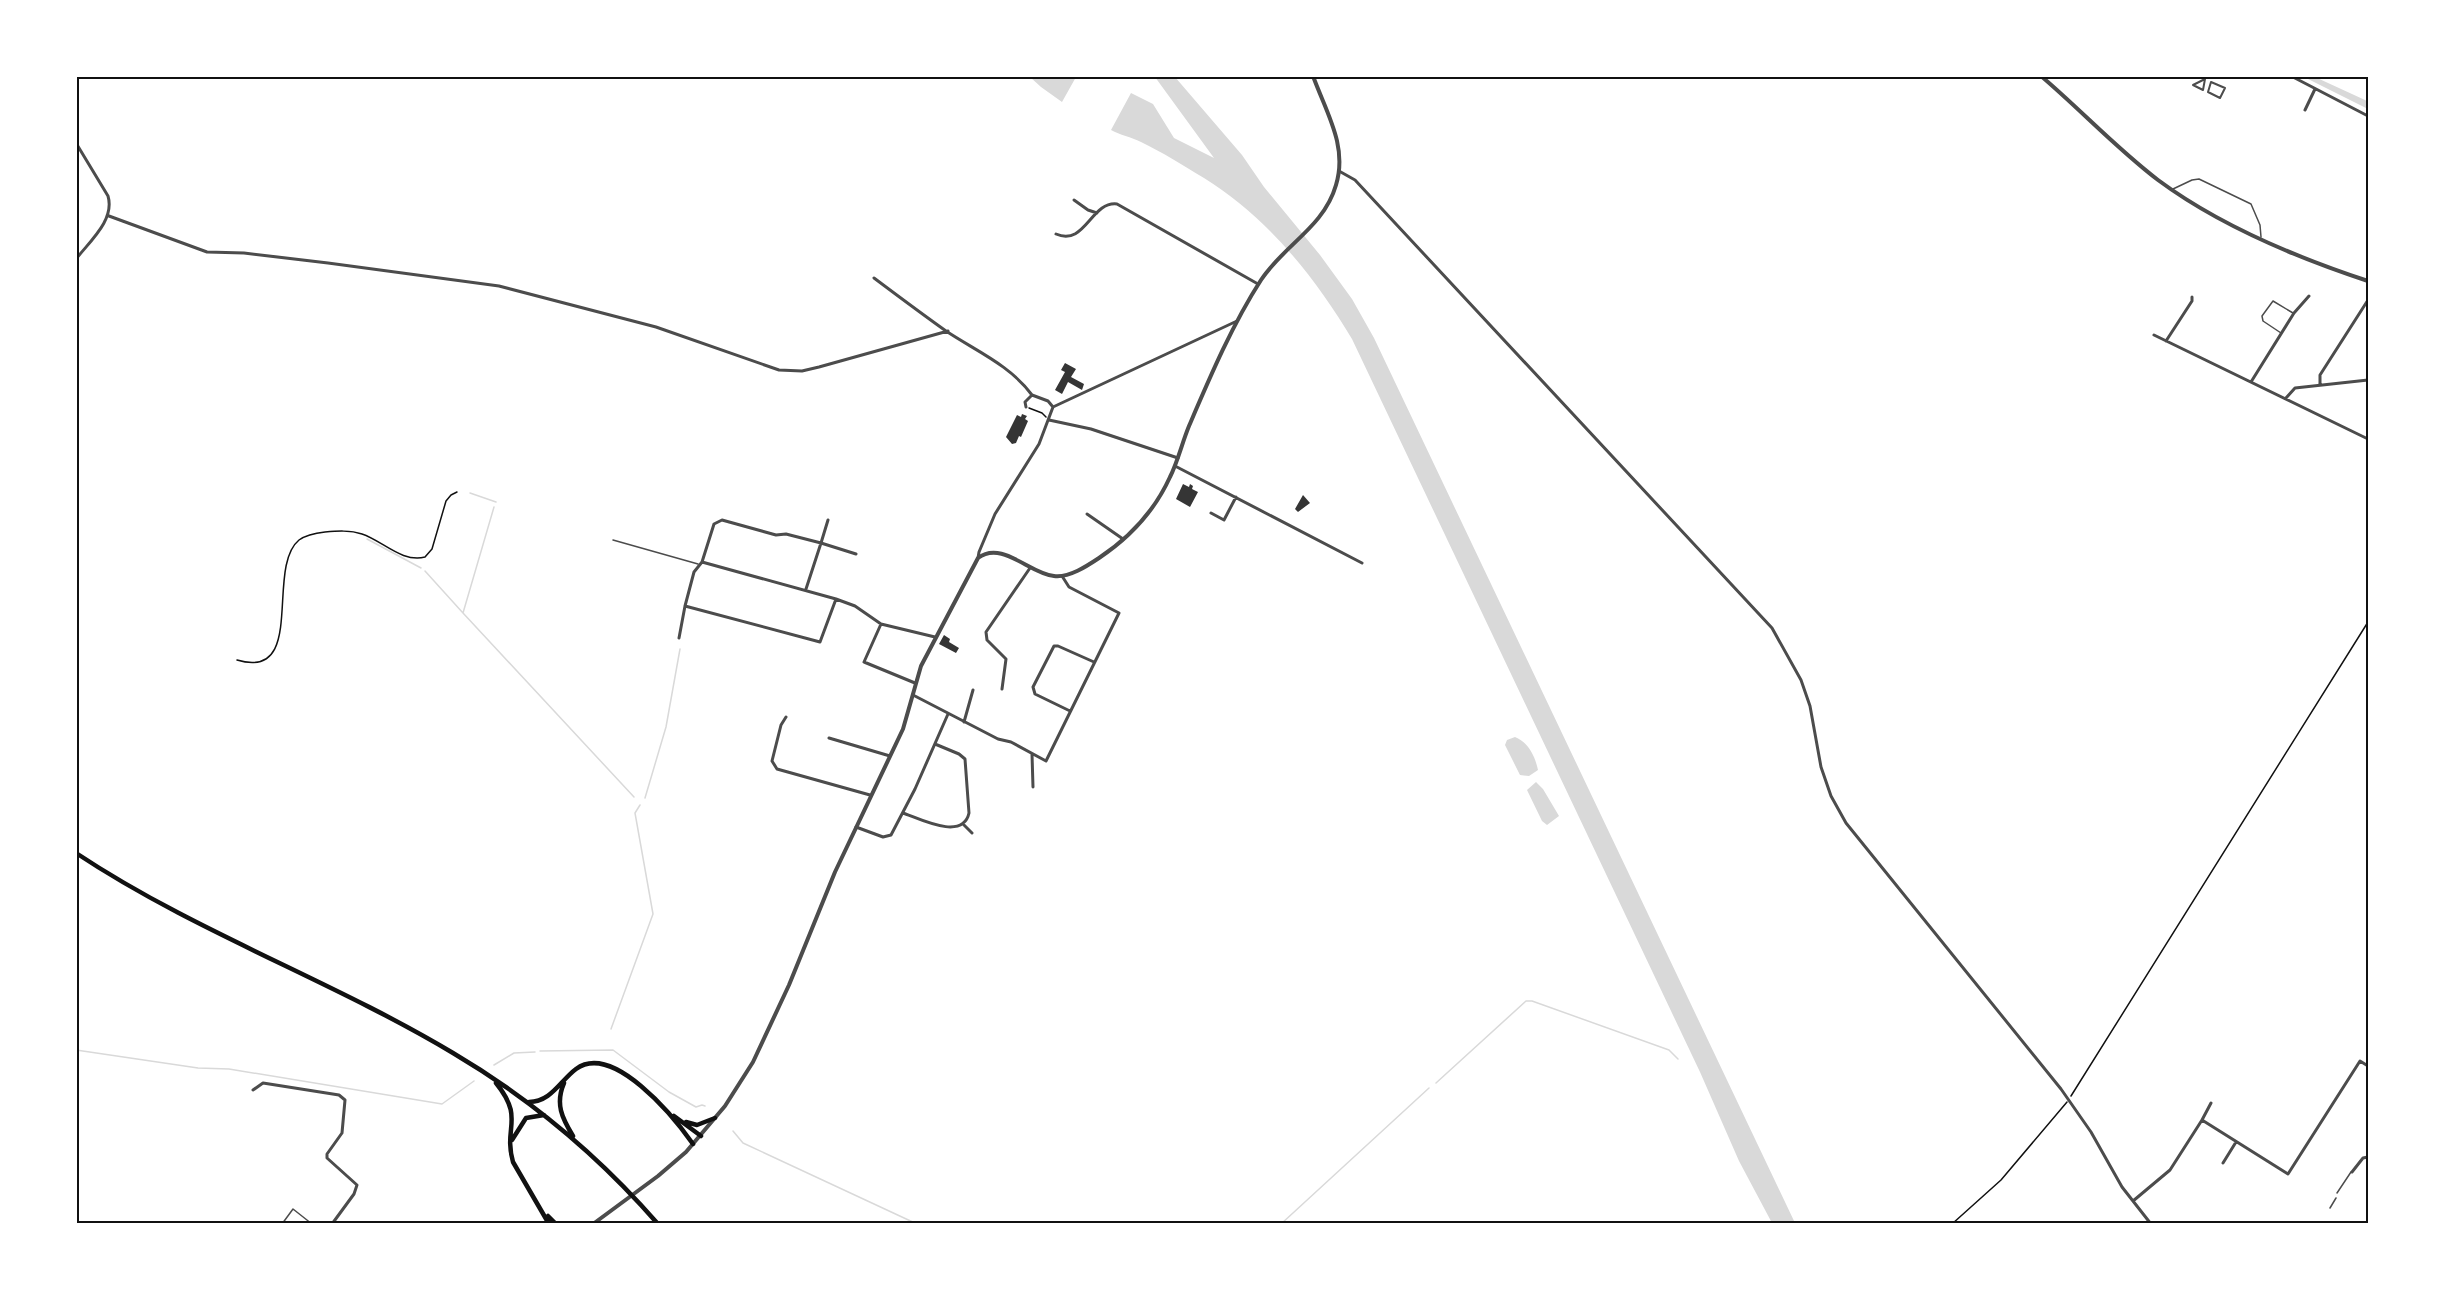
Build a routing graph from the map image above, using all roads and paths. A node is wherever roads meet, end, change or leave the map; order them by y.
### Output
1 (1313, 76) edge
2 (2041, 76) edge
3 (2291, 76) edge
4 (2225, 88) joint
5 (2315, 89) junction
6 (2305, 110) dead end
7 (2368, 116) edge
8 (76, 143) edge
9 (1339, 171) junction
10 (2172, 190) junction
11 (1074, 200) dead end
12 (1097, 213) junction
13 (109, 216) junction
14 (1056, 234) dead end
15 (2261, 238) junction
16 (76, 259) edge
17 (874, 278) dead end
18 (2368, 281) edge
19 (1258, 284) junction
20 (2309, 296) dead end
21 (2192, 297) dead end
22 (2368, 300) edge
23 (2294, 313) junction
24 (1239, 320) junction
25 (948, 331) junction
26 (2281, 333) junction
27 (2154, 335) dead end
28 (2166, 341) junction
29 (2368, 380) edge
30 (2251, 382) junction
31 (2320, 384) junction
32 (1032, 395) junction
33 (2286, 398) junction
34 (1026, 407) joint
35 (1053, 407) junction
36 (1049, 420) junction
37 (2368, 439) edge
38 (1178, 458) junction
39 (1175, 466) junction
40 (457, 492) dead end
41 (1236, 497) junction
42 (1211, 513) dead end
43 (1086, 514) dead end
44 (828, 520) dead end
45 (1123, 539) junction
46 (613, 540) dead end
47 (983, 542) junction
48 (821, 543) junction
49 (986, 553) junction
50 (856, 555) dead end
51 (978, 558) junction
52 (701, 563) junction
53 (1362, 563) dead end
54 (1030, 568) junction
55 (1062, 576) junction
56 (806, 590) junction
57 (836, 599) junction
58 (685, 606) junction
59 (2368, 622) edge
60 (881, 624) junction
61 (935, 637) junction
62 (679, 638) dead end
63 (237, 660) dead end
64 (1094, 662) junction
65 (915, 683) junction
66 (1002, 689) dead end
67 (973, 690) dead end
68 (913, 695) junction
69 (1070, 711) junction
70 (948, 714) junction
71 (786, 717) dead end
72 (964, 722) junction
73 (829, 738) dead end
74 (935, 744) junction
75 (1032, 754) junction
76 (890, 756) junction
77 (1033, 787) dead end
78 (870, 795) junction
79 (903, 813) junction
80 (964, 825) junction
81 (856, 827) junction
82 (972, 833) dead end
83 (76, 853) edge
84 (2368, 1066) edge
85 (492, 1078) junction
86 (565, 1079) junction
87 (253, 1090) dead end
88 (2069, 1100) junction
89 (528, 1102) junction
90 (2211, 1103) dead end
91 (669, 1113) junction
92 (544, 1115) junction
93 (715, 1118) junction
94 (2202, 1120) junction
95 (683, 1121) junction
96 (700, 1136) junction
97 (576, 1141) junction
98 (2236, 1141) junction
99 (511, 1143) junction
100 (693, 1144) junction
101 (2368, 1156) edge
102 (2223, 1163) dead end
103 (2352, 1172) joint
104 (2337, 1193) dead end
105 (2336, 1198) dead end
106 (2133, 1201) junction
107 (2330, 1208) dead end
108 (546, 1214) junction
109 (555, 1223) edge
110 (282, 1224) edge
111 (312, 1224) edge
112 (332, 1224) edge
113 (549, 1224) edge
114 (593, 1224) edge
115 (658, 1224) edge
116 (1952, 1224) edge
117 (2151, 1224) edge

1 - 9 street
2 - 10 street
3 - 5 street
4 - 4 street
5 - 6 street
5 - 7 street
8 - 13 street
9 - 19 street
9 - 88 street
10 - 15 street
10 - 15 lane
11 - 12 street
12 - 14 street
12 - 19 street
13 - 16 street
13 - 25 street
15 - 18 street
17 - 25 street
19 - 24 street
20 - 23 street
21 - 28 street
22 - 31 street
23 - 26 street
23 - 26 lane
24 - 35 street
24 - 38 street
25 - 32 street
26 - 30 street
27 - 28 street
28 - 30 street
29 - 31 street
30 - 33 street
31 - 33 street
32 - 34 street
32 - 35 street
33 - 37 street
34 - 36 path
35 - 36 street
36 - 38 street
36 - 47 street
38 - 39 street
39 - 41 street
39 - 45 street
40 - 63 path
41 - 42 street
41 - 53 street
43 - 45 street
44 - 48 street
45 - 55 street
46 - 52 lane
47 - 49 street
47 - 51 street
48 - 50 street
48 - 52 street
48 - 56 street
49 - 51 street
49 - 54 street
51 - 61 street
52 - 56 street
52 - 58 street
54 - 55 street
54 - 66 street
55 - 64 street
56 - 57 street
57 - 58 street
57 - 60 street
58 - 62 street
59 - 88 path
60 - 61 street
60 - 65 street
61 - 65 street
64 - 69 street
64 - 69 street
65 - 68 street
67 - 72 street
68 - 70 street
68 - 76 street
69 - 75 street
70 - 72 street
70 - 74 street
71 - 78 street
72 - 75 street
73 - 76 street
74 - 79 street
74 - 80 street
75 - 77 street
76 - 78 street
78 - 81 street
79 - 80 street
79 - 81 street
80 - 82 street
81 - 93 street
83 - 85 highway
84 - 98 street
85 - 89 highway
85 - 99 highway
86 - 89 highway
86 - 91 highway
86 - 97 highway
87 - 112 street
88 - 106 street
88 - 116 path
89 - 92 highway
90 - 94 street
91 - 95 highway
91 - 100 highway
92 - 97 highway
92 - 99 highway
93 - 95 highway
93 - 96 street
94 - 98 street
94 - 106 street
95 - 96 highway
96 - 100 street
97 - 115 highway
98 - 102 street
99 - 108 highway
100 - 114 street
101 - 103 street
103 - 104 lane
105 - 107 lane
106 - 117 street
108 - 109 highway
108 - 113 highway
110 - 111 lane

